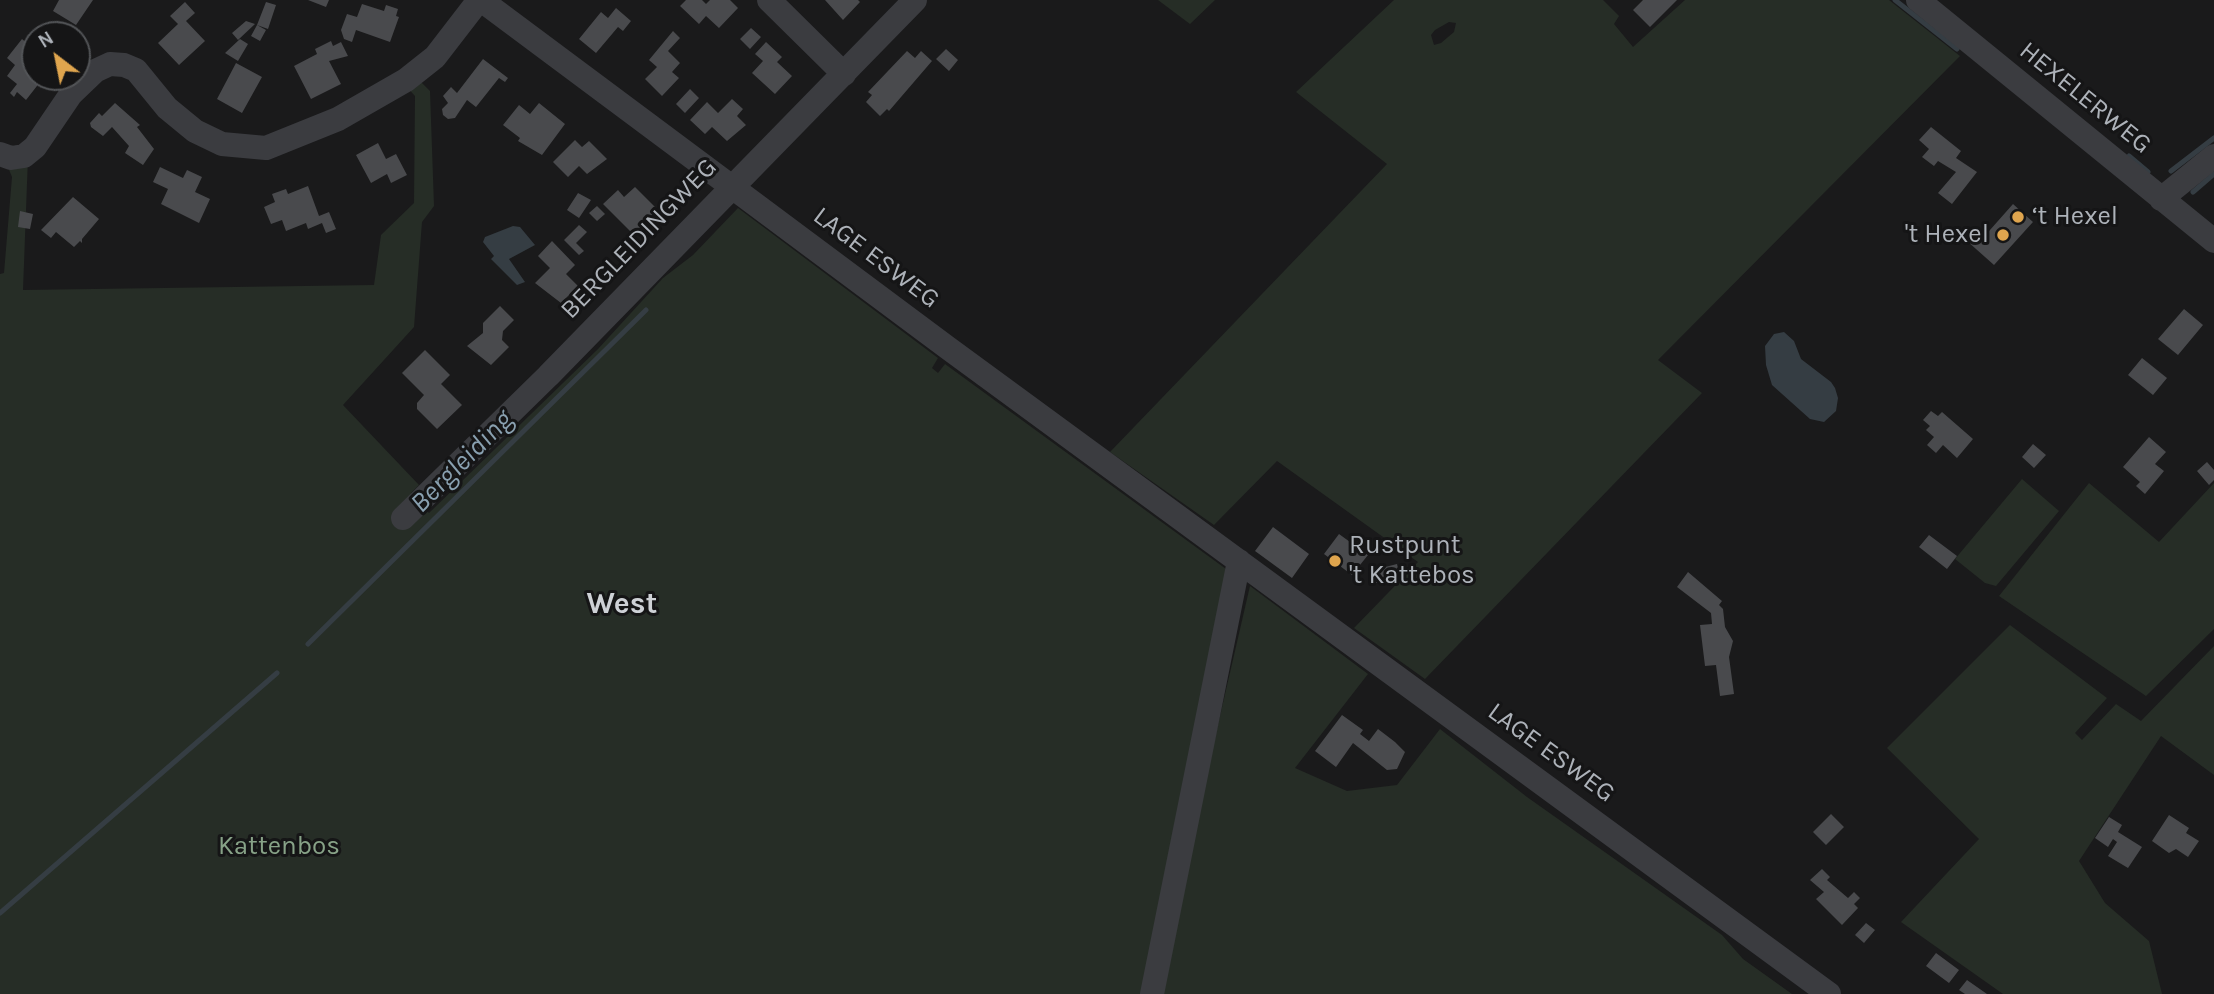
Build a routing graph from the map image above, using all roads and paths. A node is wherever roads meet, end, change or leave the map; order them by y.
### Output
1 (480, 0) edge
2 (769, 0) edge
3 (915, 0) edge
4 (1918, 0) edge
5 (844, 74) junction
6 (0, 154) edge
7 (2214, 156) edge
8 (731, 187) junction
9 (2161, 199) junction
10 (2214, 241) edge
11 (403, 518) dead end
12 (1239, 561) junction
13 (1152, 994) edge
14 (1829, 994) edge

1 - 6 street
1 - 8 street, LAGE ESWEG
2 - 5 street
3 - 5 street, BERGLEIDINGWEG
4 - 9 street, HEXELERWEG
5 - 8 street, BERGLEIDINGWEG
7 - 9 street
8 - 11 street, BERGLEIDINGWEG
8 - 12 street, LAGE ESWEG
9 - 10 street, HEXELERWEG
12 - 13 street
12 - 14 street, LAGE ESWEG

